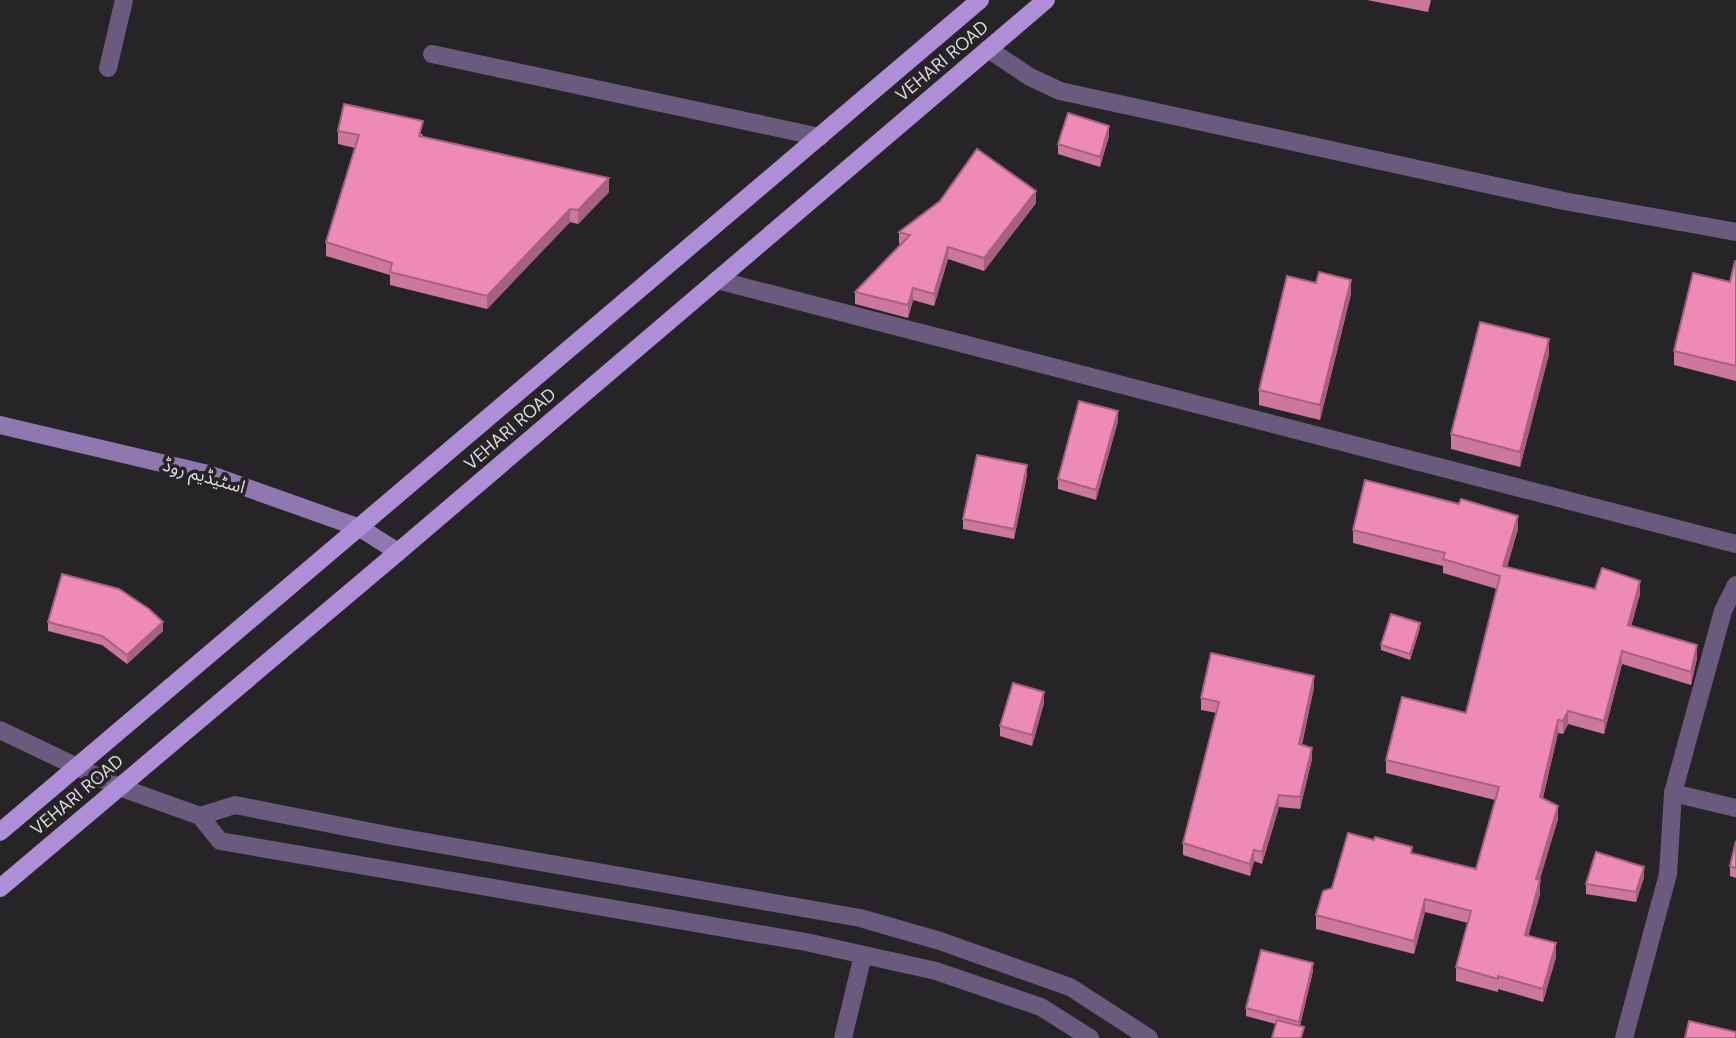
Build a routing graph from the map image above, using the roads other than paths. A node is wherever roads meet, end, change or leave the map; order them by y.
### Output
1 (124, 0) edge
2 (980, 0) edge
3 (1046, 0) edge
4 (988, 49) junction
5 (432, 54) dead end
6 (108, 68) dead end
7 (820, 137) junction
8 (1736, 232) edge
9 (717, 280) junction
10 (0, 425) edge
11 (360, 528) junction
12 (1736, 544) edge
13 (398, 552) junction
14 (1736, 585) edge
15 (0, 730) edge
16 (78, 766) junction
17 (119, 787) junction
18 (1673, 793) junction
19 (1736, 808) edge
20 (200, 816) junction
21 (0, 832) edge
22 (0, 888) edge
23 (863, 955) junction
24 (843, 1038) edge
25 (1090, 1038) edge
26 (1149, 1038) edge
27 (1624, 1038) edge

1 - 6 street
2 - 7 main road, VEHARI ROAD
3 - 4 main road, VEHARI ROAD
4 - 8 street
4 - 9 main road, VEHARI ROAD
5 - 7 street
7 - 11 main road, VEHARI ROAD
9 - 12 street
9 - 13 main road, VEHARI ROAD
10 - 11 main road, اسٹیڈیم روڈ
11 - 13 main road, اسٹیڈیم روڈ
11 - 16 main road, VEHARI ROAD
13 - 17 main road, VEHARI ROAD
14 - 18 street
15 - 16 street
16 - 17 street
16 - 21 main road, VEHARI ROAD
17 - 20 street
17 - 22 main road, VEHARI ROAD
18 - 19 street
18 - 27 street
20 - 23 street
20 - 26 street
23 - 24 street
23 - 25 street

